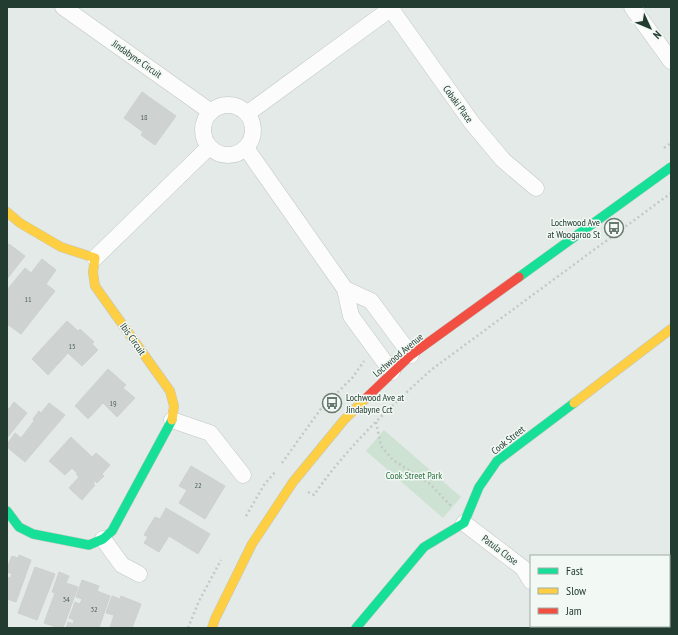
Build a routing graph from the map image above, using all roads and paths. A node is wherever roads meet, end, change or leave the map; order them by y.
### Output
1 (65, 7) edge
2 (632, 7) edge
3 (392, 8) edge
4 (671, 61) edge
5 (211, 112) junction
6 (248, 113) junction
7 (209, 146) junction
8 (246, 148) junction
9 (671, 167) edge
10 (536, 188) dead end
11 (671, 194) edge
12 (7, 212) edge
13 (95, 258) junction
14 (345, 289) junction
15 (671, 329) edge
16 (411, 355) junction
17 (392, 372) junction
18 (172, 420) junction
19 (376, 422) junction
20 (243, 475) dead end
21 (293, 482) junction
22 (7, 511) edge
23 (244, 518) dead end
24 (464, 523) junction
25 (103, 539) junction
26 (221, 560) dead end
27 (139, 574) dead end
28 (530, 579) edge
29 (188, 628) edge
30 (212, 628) edge
31 (356, 628) edge

1 - 5 street, Jindabyne Circuit
2 - 4 street
3 - 6 street
3 - 10 street, Cobaki Place
5 - 6 street
5 - 7 street
6 - 8 street
7 - 8 street
7 - 13 street
8 - 14 street
9 - 16 street, Lochwood Avenue
11 - 19 path
12 - 13 street
13 - 18 street, Ibis Circuit
14 - 16 street
14 - 17 street
15 - 24 street, Cook Street
16 - 17 street, Lochwood Avenue
17 - 21 street, Lochwood Avenue
18 - 20 street
18 - 25 street, Ibis Circuit
19 - 21 path
19 - 24 path
21 - 23 path
21 - 30 street, Lochwood Avenue
22 - 25 street
24 - 28 street, Patula Close
24 - 31 street
25 - 27 street
26 - 29 path

